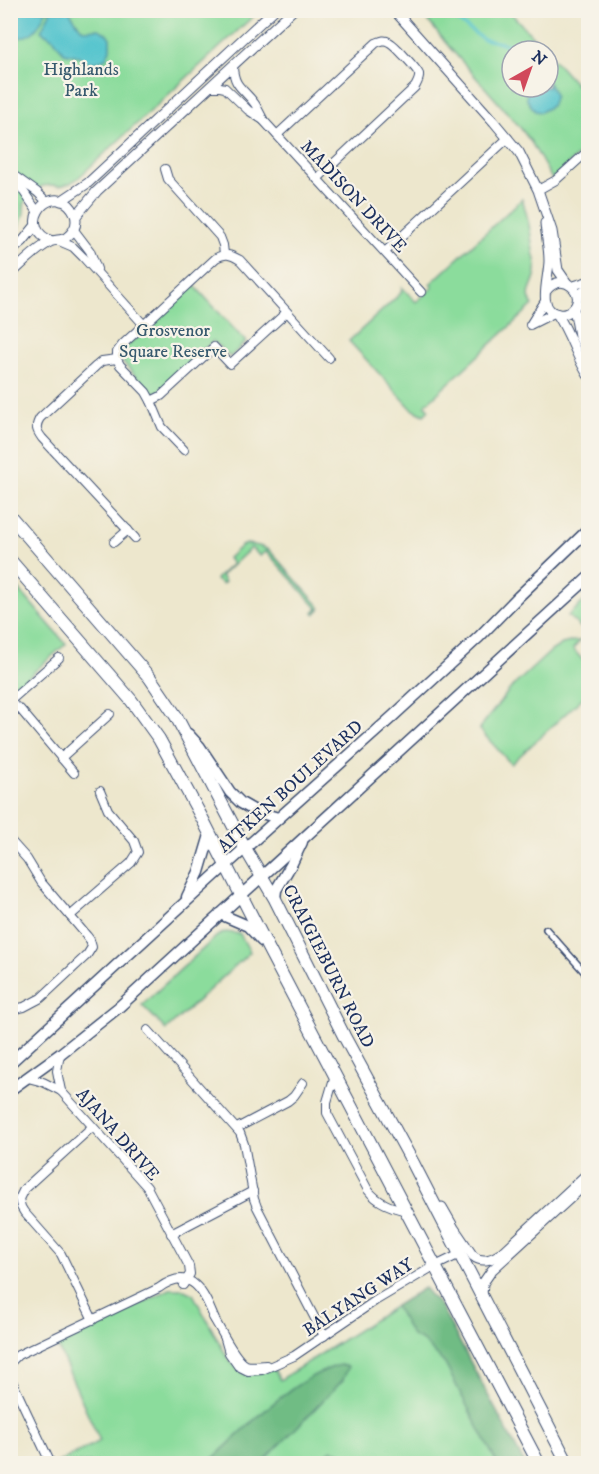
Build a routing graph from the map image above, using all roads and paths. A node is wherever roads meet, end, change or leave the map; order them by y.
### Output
1 (274, 10) edge
2 (293, 10) edge
3 (395, 11) edge
4 (233, 66) junction
5 (210, 87) junction
6 (264, 121) junction
7 (277, 135) junction
8 (508, 138) junction
9 (588, 151) edge
10 (165, 169) dead end
11 (12, 174) edge
12 (317, 179) junction
13 (538, 190) junction
14 (60, 201) junction
15 (47, 202) junction
16 (542, 203) junction
17 (37, 212) junction
18 (76, 216) junction
19 (36, 225) junction
20 (74, 230) junction
21 (56, 241) junction
22 (10, 252) edge
23 (385, 252) junction
24 (224, 254) junction
25 (10, 275) edge
26 (99, 275) junction
27 (588, 281) edge
28 (569, 285) junction
29 (588, 287) edge
30 (421, 292) dead end
31 (546, 296) junction
32 (577, 296) junction
33 (574, 308) junction
34 (287, 312) junction
35 (555, 313) junction
36 (144, 325) junction
37 (588, 356) edge
38 (329, 358) dead end
39 (117, 359) junction
40 (588, 375) edge
41 (151, 401) junction
42 (184, 450) dead end
43 (10, 516) edge
44 (128, 530) junction
45 (588, 530) edge
46 (135, 538) dead end
47 (114, 542) dead end
48 (10, 560) edge
49 (588, 578) edge
50 (59, 658) dead end
51 (10, 702) edge
52 (111, 714) dead end
53 (182, 727) junction
54 (61, 758) junction
55 (74, 773) dead end
56 (100, 791) dead end
57 (278, 818) junction
58 (210, 835) junction
59 (305, 837) junction
60 (10, 840) edge
61 (245, 848) junction
62 (226, 866) junction
63 (262, 876) junction
64 (241, 895) junction
65 (275, 899) junction
66 (183, 905) junction
67 (220, 914) junction
68 (70, 916) junction
69 (546, 930) dead end
70 (268, 948) junction
71 (588, 976) edge
72 (10, 1010) edge
73 (148, 1030) dead end
74 (60, 1054) junction
75 (10, 1064) edge
76 (335, 1075) junction
77 (28, 1078) junction
78 (303, 1083) dead end
79 (10, 1090) edge
80 (61, 1091) junction
81 (92, 1127) junction
82 (237, 1128) junction
83 (413, 1163) junction
84 (588, 1173) edge
85 (588, 1182) edge
86 (253, 1191) junction
87 (15, 1200) edge
88 (407, 1212) junction
89 (171, 1233) junction
90 (460, 1254) junction
91 (436, 1266) junction
92 (184, 1282) junction
93 (482, 1295) junction
94 (93, 1320) junction
95 (324, 1336) junction
96 (12, 1358) edge
97 (10, 1377) edge
98 (51, 1464) edge
99 (539, 1464) edge
100 (568, 1464) edge

1 - 14 street
2 - 4 street
3 - 8 street
4 - 5 street
4 - 6 street, MADISON DRIVE
5 - 6 street, MADISON DRIVE
5 - 18 street
6 - 7 street, MADISON DRIVE
7 - 12 street, MADISON DRIVE
7 - 12 street
8 - 13 street
8 - 23 street
9 - 13 street
10 - 24 street
11 - 15 street
11 - 17 street
12 - 23 street, MADISON DRIVE
13 - 16 street
14 - 15 street
14 - 18 street
15 - 17 street
16 - 28 street
16 - 31 street
17 - 19 street
18 - 20 street
19 - 21 street
19 - 22 street
20 - 21 street
20 - 26 street
21 - 25 street
21 - 26 street
23 - 30 street, MADISON DRIVE
24 - 34 street
24 - 36 street
26 - 36 street
27 - 28 street
28 - 31 street
28 - 32 street
29 - 32 street
31 - 35 street
31 - 35 street
32 - 33 street
33 - 35 street
33 - 37 street
34 - 38 street
34 - 41 street
35 - 40 street
36 - 39 street
39 - 41 street
39 - 44 street
41 - 42 street
43 - 53 main road, CRAIGIEBURN ROAD
44 - 46 street
44 - 47 street
45 - 57 main road, AITKEN BOULEVARD
48 - 58 main road
49 - 59 main road
50 - 51 street
51 - 54 street
52 - 54 street
53 - 57 main road
53 - 61 main road, CRAIGIEBURN ROAD
54 - 55 street
56 - 68 street
57 - 61 main road, AITKEN BOULEVARD
58 - 62 main road
58 - 66 main road
59 - 63 main road
59 - 65 main road
60 - 68 street
61 - 62 main road, AITKEN BOULEVARD
61 - 63 main road, CRAIGIEBURN ROAD
62 - 64 main road
62 - 66 main road, AITKEN BOULEVARD
63 - 64 main road
63 - 65 main road, CRAIGIEBURN ROAD
64 - 67 main road
64 - 70 main road
65 - 83 main road, CRAIGIEBURN ROAD
66 - 75 main road, AITKEN BOULEVARD
67 - 70 main road
67 - 74 main road
68 - 72 street
69 - 71 street
70 - 76 main road
73 - 82 street
74 - 77 main road
74 - 80 street, AJANA DRIVE
76 - 88 main road
76 - 88 street
77 - 79 main road
77 - 80 street, AJANA DRIVE
78 - 82 street
80 - 81 street, AJANA DRIVE
81 - 87 street
81 - 89 street, AJANA DRIVE
82 - 86 street
83 - 84 street
83 - 90 main road, CRAIGIEBURN ROAD
85 - 93 street
86 - 89 street
86 - 95 street
87 - 94 street
88 - 91 main road
89 - 92 street, AJANA DRIVE
90 - 91 street, BALYANG WAY
90 - 93 main road, CRAIGIEBURN ROAD
91 - 95 street, BALYANG WAY
91 - 99 main road
92 - 94 street
92 - 95 street, BALYANG WAY
93 - 100 main road, CRAIGIEBURN ROAD
94 - 96 street
97 - 98 street

